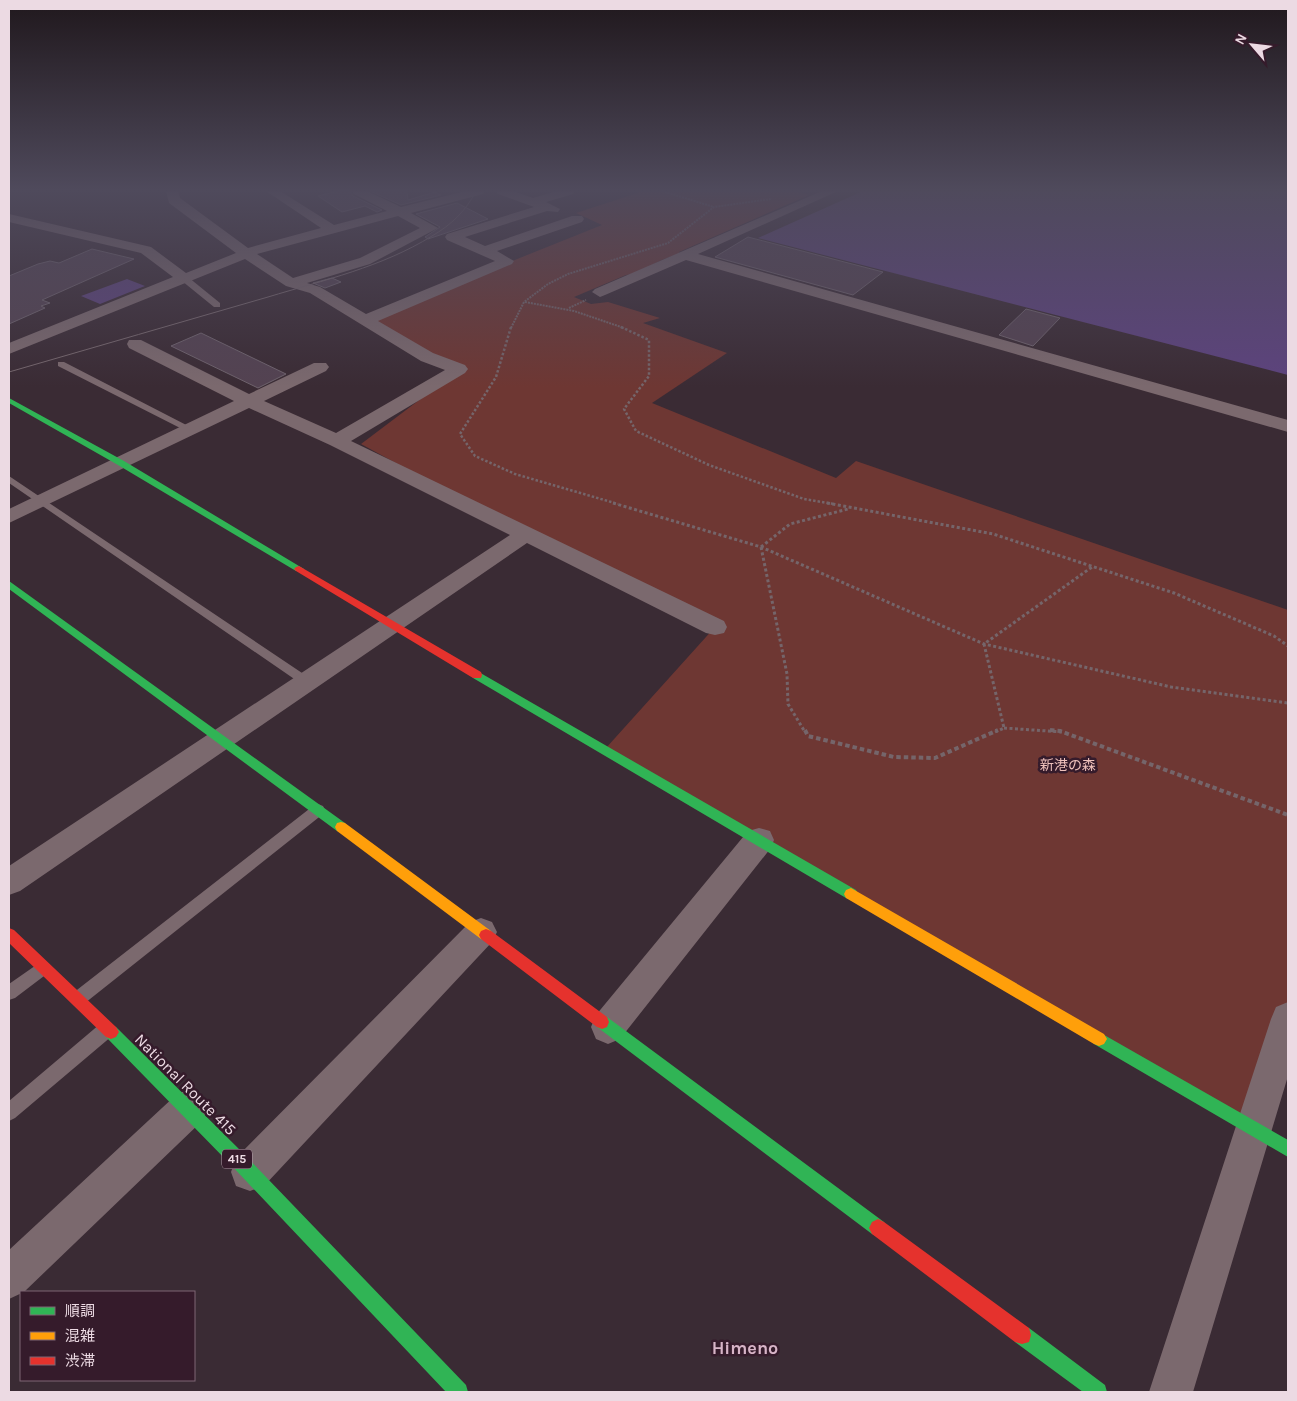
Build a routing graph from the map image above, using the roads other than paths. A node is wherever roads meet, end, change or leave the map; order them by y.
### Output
1 (155, 256) edge
2 (240, 256) edge
3 (250, 256) edge
4 (357, 256) edge
5 (374, 256) edge
6 (497, 256) edge
7 (681, 256) edge
8 (689, 256) edge
9 (365, 261) junction
10 (185, 279) junction
11 (292, 283) junction
12 (600, 292) dead end
13 (216, 305) dead end
14 (365, 320) junction
15 (135, 344) dead end
16 (9, 349) edge
17 (61, 364) dead end
18 (320, 367) dead end
19 (9, 400) edge
20 (248, 401) junction
21 (1288, 426) edge
22 (190, 430) junction
23 (337, 441) junction
24 (121, 463) junction
25 (9, 479) edge
26 (42, 501) junction
27 (9, 517) edge
28 (526, 534) junction
29 (9, 584) edge
30 (394, 624) junction
31 (715, 627) dead end
32 (307, 682) junction
33 (221, 741) junction
34 (318, 810) junction
35 (759, 840) junction
36 (9, 882) edge
37 (481, 932) junction
38 (9, 934) edge
39 (44, 966) junction
40 (9, 993) edge
41 (79, 998) junction
42 (1288, 1019) edge
43 (608, 1027) junction
44 (108, 1029) junction
45 (189, 1108) junction
46 (9, 1112) edge
47 (1254, 1129) junction
48 (1288, 1149) edge
49 (250, 1172) junction
50 (9, 1278) edge
51 (459, 1392) edge
52 (1098, 1392) edge
53 (1171, 1392) edge

1 - 10 street
2 - 10 street
3 - 11 street
4 - 9 street
5 - 9 street
6 - 14 street
7 - 12 street
8 - 21 street
9 - 11 street
10 - 13 lane
10 - 16 street
11 - 14 street
14 - 23 street
15 - 20 street
17 - 22 lane
18 - 20 street
19 - 24 main road
20 - 22 street
20 - 23 street
22 - 24 street
23 - 28 street
24 - 26 street
24 - 30 main road
25 - 26 lane
26 - 27 street
26 - 32 lane
28 - 30 street
28 - 31 street
29 - 33 main road
30 - 32 street
30 - 35 main road
32 - 33 street
33 - 34 main road
33 - 36 street
34 - 37 main road
34 - 41 lane
35 - 43 street
35 - 47 main road
37 - 43 main road
37 - 49 street
38 - 39 main road, National Route 415 / 415
39 - 40 lane
39 - 41 main road, National Route 415 / 415
41 - 44 main road, National Route 415 / 415
42 - 47 street
43 - 52 main road
44 - 45 main road, National Route 415 / 415
44 - 46 lane
45 - 49 main road, National Route 415 / 415
45 - 50 street
47 - 48 main road
47 - 53 street
49 - 51 main road, National Route 415 / 415

